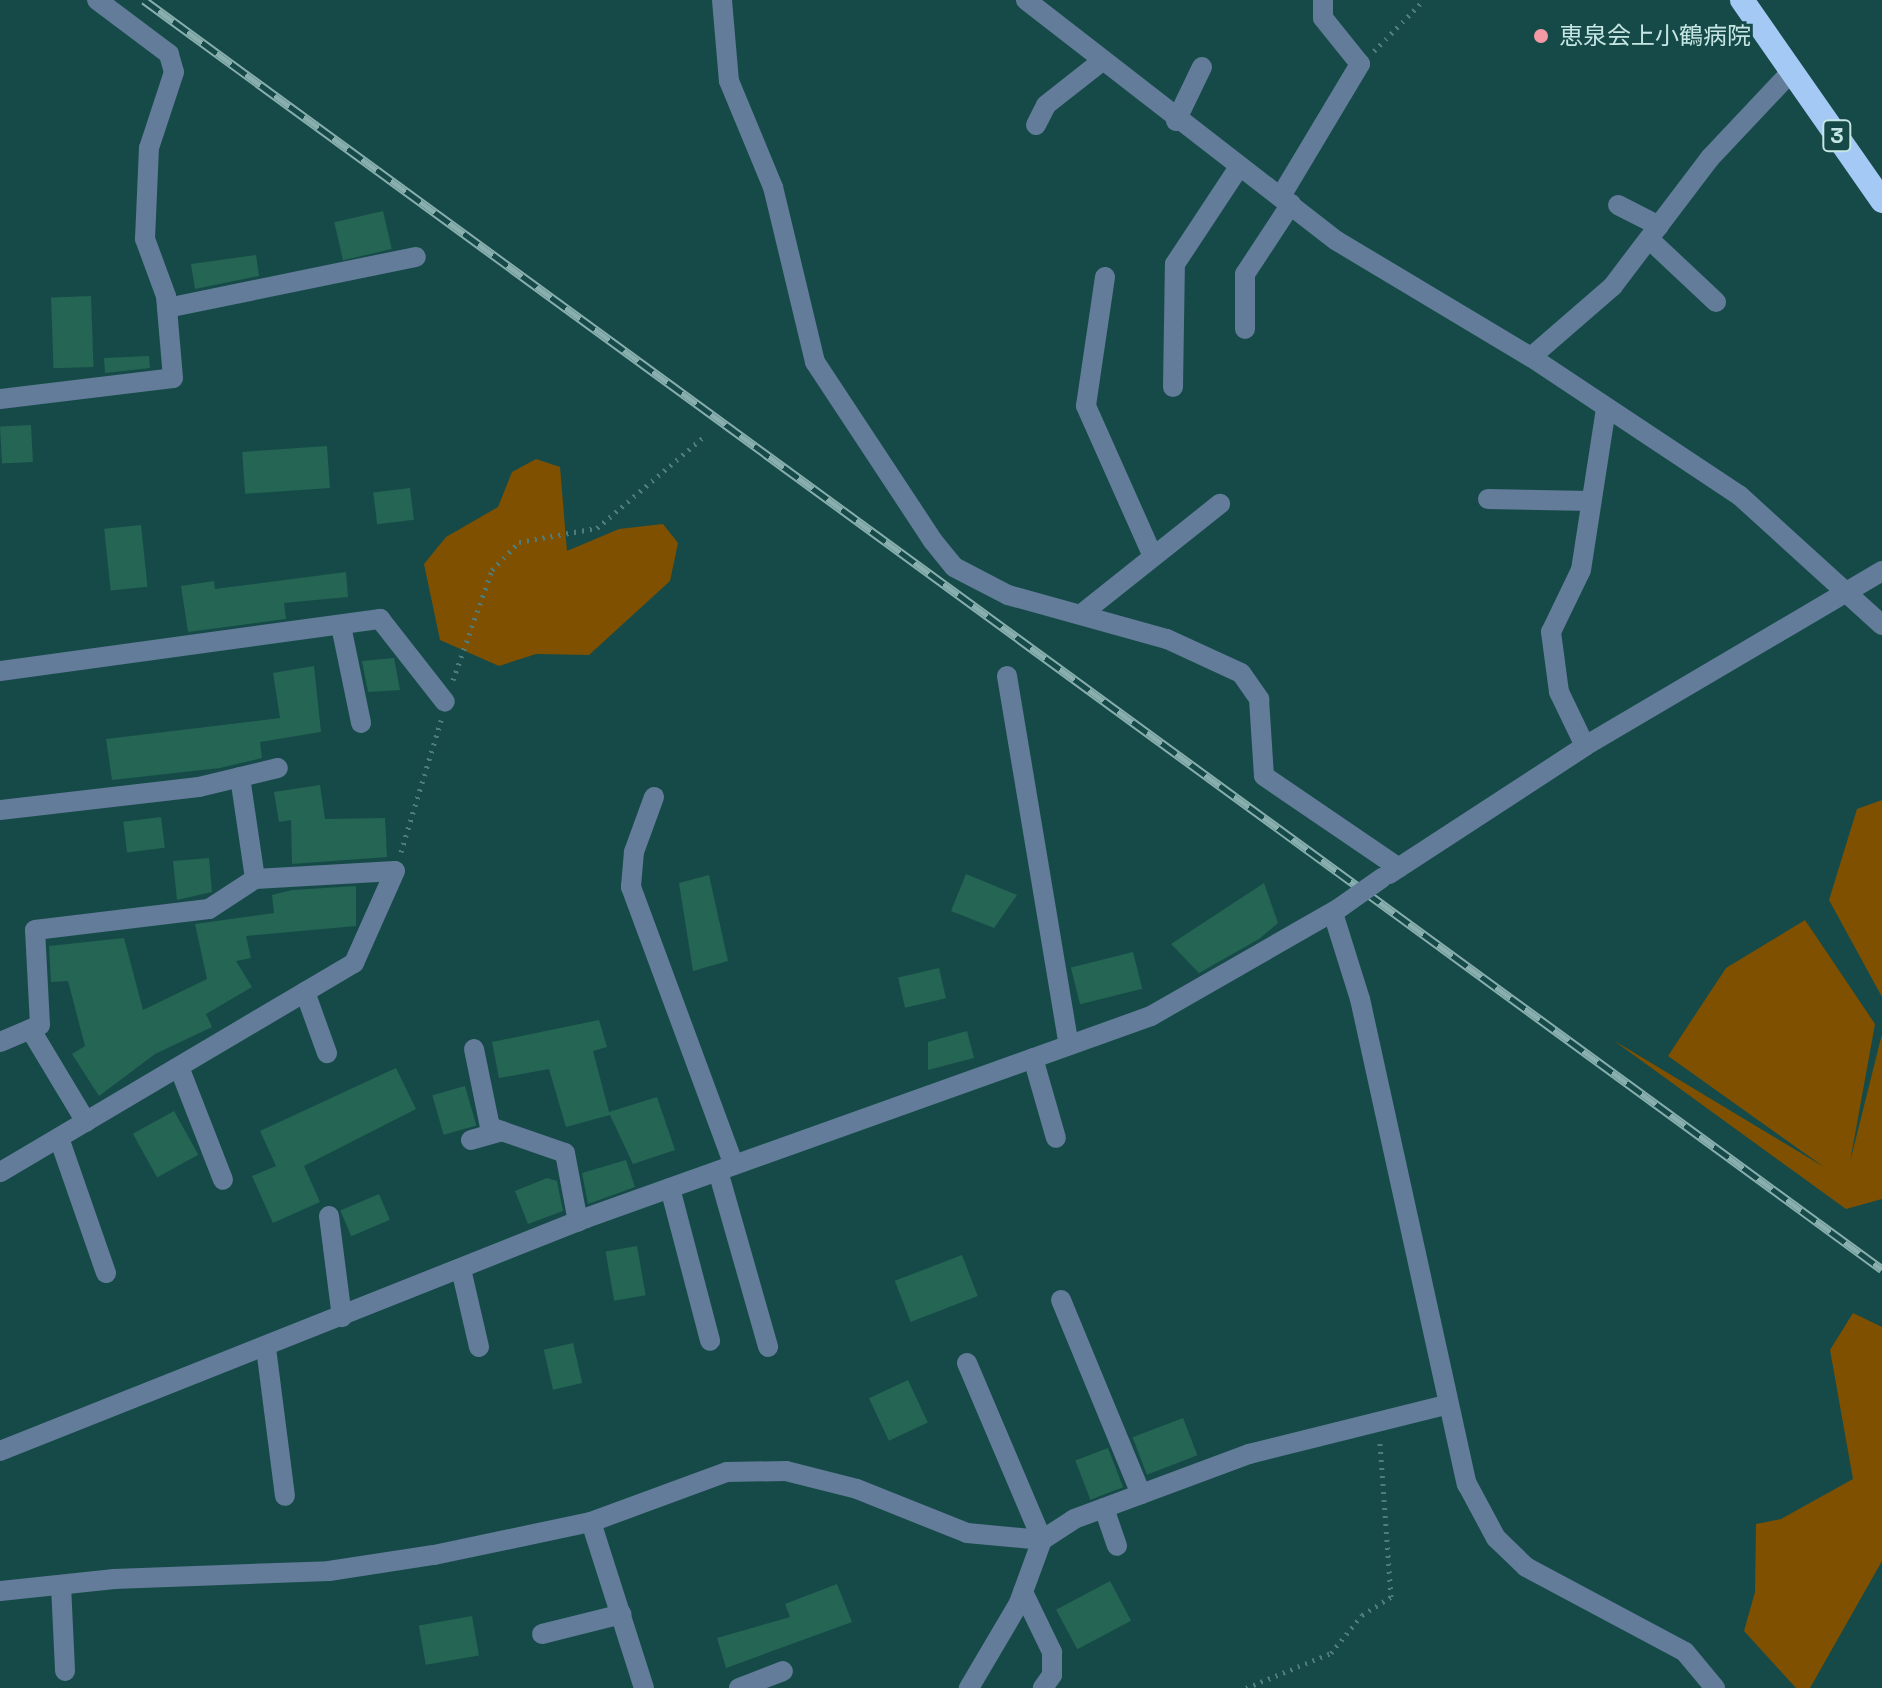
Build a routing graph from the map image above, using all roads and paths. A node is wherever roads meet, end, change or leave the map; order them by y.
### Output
1 (97, 0) edge
2 (722, 0) edge
3 (1026, 0) edge
4 (1323, 0) edge
5 (1424, 0) edge
6 (1742, 0) edge
7 (1102, 61) junction
8 (1360, 64) junction
9 (1202, 67) dead end
10 (1791, 72) junction
11 (1176, 121) junction
12 (1036, 125) dead end
13 (1239, 167) junction
14 (1286, 200) junction
15 (1882, 201) edge
16 (1618, 205) dead end
17 (1654, 232) junction
18 (416, 257) dead end
19 (1105, 277) dead end
20 (1716, 302) dead end
21 (167, 308) junction
22 (1245, 329) dead end
23 (1531, 357) junction
24 (1173, 387) dead end
25 (0, 399) edge
26 (1606, 408) junction
27 (706, 435) dead end
28 (1488, 499) dead end
29 (1591, 501) junction
30 (1220, 504) dead end
31 (1152, 554) junction
32 (1882, 571) edge
33 (1852, 592) junction
34 (1084, 612) junction
35 (1882, 625) edge
36 (341, 626) junction
37 (0, 671) edge
38 (1007, 676) dead end
39 (445, 702) junction
40 (361, 723) dead end
41 (1585, 746) junction
42 (278, 768) dead end
43 (240, 777) junction
44 (654, 797) dead end
45 (0, 810) edge
46 (395, 871) junction
47 (1391, 873) junction
48 (255, 879) junction
49 (1336, 911) junction
50 (305, 992) junction
51 (32, 1032) junction
52 (0, 1042) edge
53 (1069, 1045) junction
54 (474, 1049) dead end
55 (327, 1053) dead end
56 (1033, 1058) junction
57 (179, 1067) junction
58 (86, 1122) junction
59 (502, 1131) junction
60 (59, 1138) junction
61 (1056, 1138) dead end
62 (471, 1140) dead end
63 (726, 1168) junction
64 (0, 1172) edge
65 (223, 1180) dead end
66 (670, 1188) junction
67 (329, 1216) dead end
68 (578, 1222) junction
69 (461, 1269) junction
70 (106, 1273) dead end
71 (1061, 1300) dead end
72 (342, 1317) junction
73 (710, 1341) dead end
74 (479, 1347) dead end
75 (768, 1347) dead end
76 (266, 1348) junction
77 (967, 1363) dead end
78 (1445, 1405) junction
79 (1378, 1425) junction
80 (0, 1451) edge
81 (1141, 1494) junction
82 (285, 1496) dead end
83 (1104, 1508) junction
84 (591, 1522) junction
85 (1042, 1540) junction
86 (1117, 1546) dead end
87 (61, 1585) junction
88 (0, 1591) edge
89 (1023, 1592) junction
90 (622, 1614) junction
91 (542, 1634) dead end
92 (65, 1671) dead end
93 (783, 1671) dead end
94 (644, 1688) edge
95 (739, 1688) edge
96 (969, 1688) edge
97 (1043, 1688) edge
98 (1246, 1688) edge
99 (1715, 1688) edge

1 - 21 street
2 - 34 street
3 - 7 street
4 - 8 street
5 - 8 path
6 - 10 highway, 3
7 - 11 street
7 - 12 street
8 - 14 street
9 - 11 street
10 - 15 highway, 3
10 - 17 street
11 - 13 street
13 - 14 street
13 - 24 street
14 - 22 street
14 - 23 street
16 - 17 street
17 - 20 street
17 - 23 street
18 - 21 street
19 - 31 street
21 - 25 street
23 - 26 street
26 - 29 street
26 - 33 street
27 - 39 path
28 - 29 street
29 - 41 street
30 - 31 street
31 - 34 street
32 - 33 street
33 - 35 street
33 - 41 street
34 - 47 street
36 - 37 street
36 - 39 street
36 - 40 street
38 - 53 street
39 - 46 path
41 - 47 street
42 - 43 street
43 - 45 street
43 - 48 street
44 - 63 street
46 - 48 street
46 - 50 street
47 - 49 street, bridge
48 - 51 street
49 - 53 street
49 - 78 street
50 - 55 street
50 - 57 street
51 - 52 street
51 - 58 street
53 - 56 street
54 - 59 street
56 - 61 street
56 - 63 street
57 - 58 street
57 - 65 street
58 - 60 street
59 - 62 street
59 - 68 street
60 - 64 street
60 - 70 street
63 - 66 street
63 - 75 street
66 - 68 street
66 - 73 street
67 - 72 street
68 - 69 street
69 - 72 street
69 - 74 street
71 - 81 street
72 - 76 street
76 - 80 street
76 - 82 street
77 - 85 street
78 - 79 street
78 - 99 street
79 - 81 street
79 - 98 path
81 - 83 street
83 - 85 street
83 - 86 street
84 - 85 street
84 - 87 street
84 - 90 street
85 - 89 street
87 - 88 street
87 - 92 street
89 - 96 street
89 - 97 street
90 - 91 street
90 - 94 street
93 - 95 street

